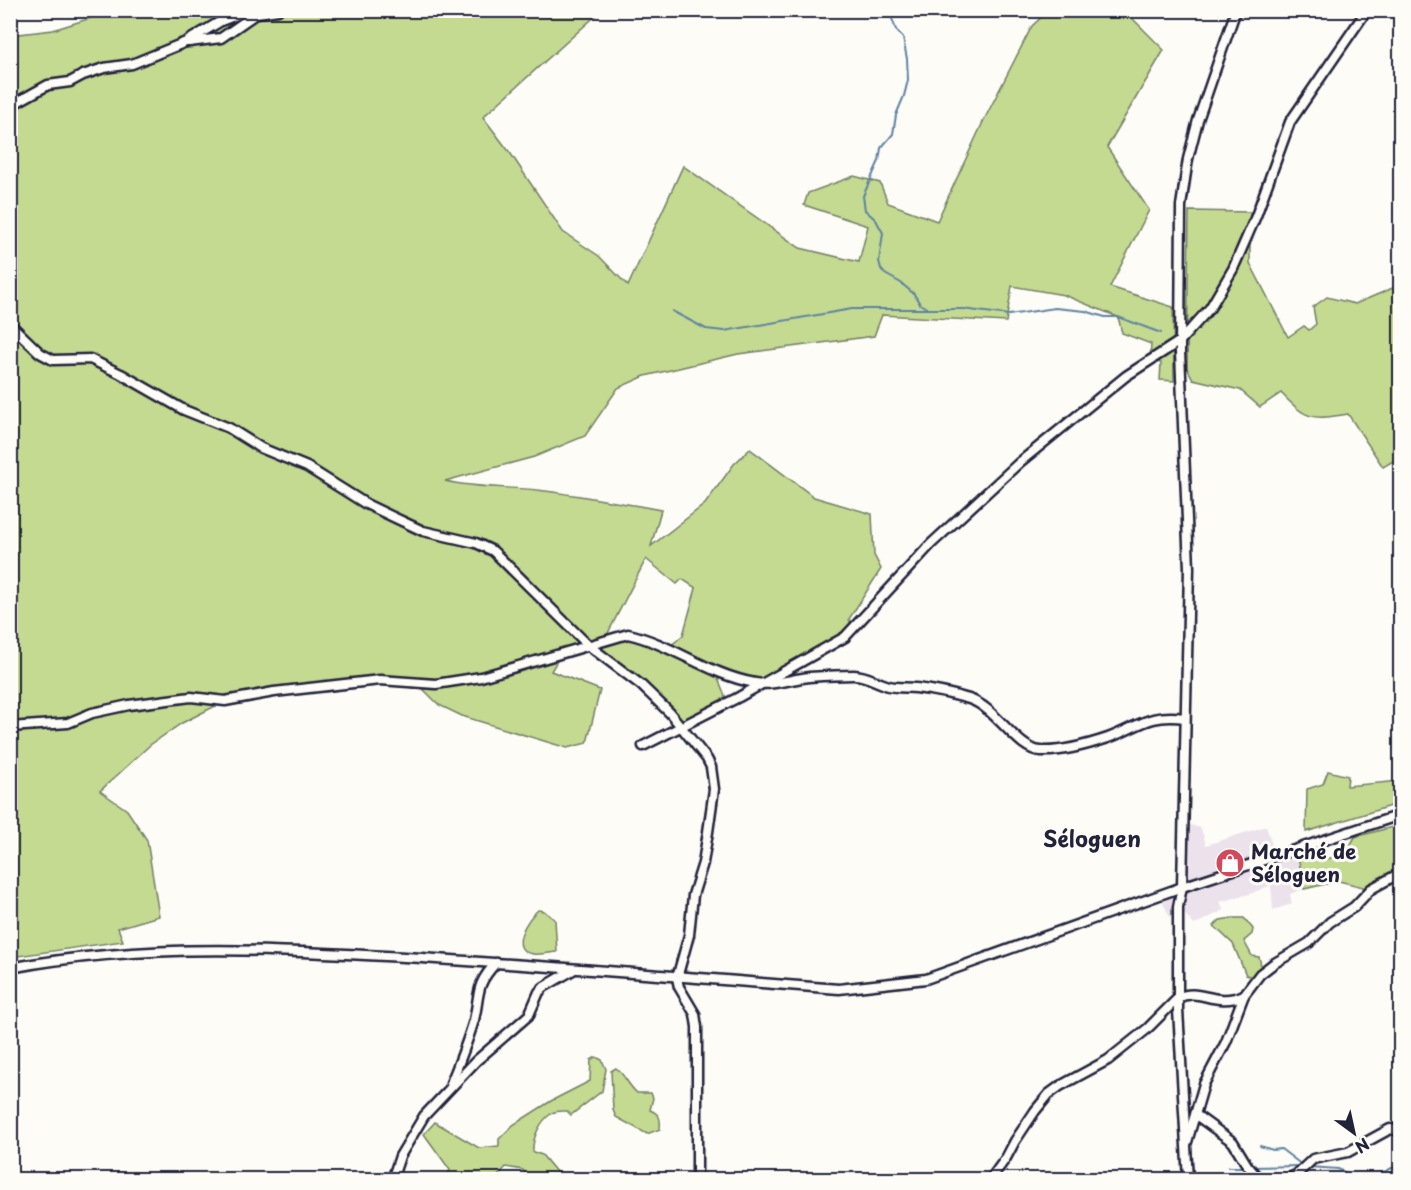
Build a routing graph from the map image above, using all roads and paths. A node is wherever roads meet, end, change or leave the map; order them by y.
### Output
1 (249, 10) edge
2 (278, 10) edge
3 (1236, 10) edge
4 (1367, 10) edge
5 (186, 42) junction
6 (10, 106) edge
7 (10, 327) edge
8 (1180, 341) junction
9 (588, 645) junction
10 (764, 683) junction
11 (1185, 718) junction
12 (10, 727) edge
13 (682, 727) junction
14 (643, 746) dead end
15 (1401, 815) edge
16 (1401, 873) edge
17 (1182, 887) junction
18 (496, 963) junction
19 (10, 968) edge
20 (574, 970) junction
21 (676, 978) junction
22 (1244, 996) junction
23 (1178, 998) junction
24 (448, 1089) junction
25 (1196, 1114) junction
26 (1401, 1131) edge
27 (1185, 1146) junction
28 (392, 1179) edge
29 (697, 1179) edge
30 (990, 1179) edge
31 (1188, 1179) edge
32 (1271, 1179) edge
33 (1285, 1179) edge

1 - 5 street
2 - 5 street
3 - 8 street
4 - 8 street
5 - 6 street
7 - 9 street
8 - 10 street
8 - 11 street
9 - 10 street
9 - 12 street
9 - 13 street
10 - 11 street
10 - 13 street
11 - 17 street
13 - 14 street
13 - 21 street
15 - 17 street
16 - 22 street
17 - 21 street
17 - 23 street
18 - 19 street
18 - 20 street
18 - 24 street
20 - 21 street
20 - 24 street
21 - 29 street
22 - 23 street
22 - 25 street
23 - 27 street
23 - 30 street
24 - 28 street
25 - 27 street
25 - 32 street
26 - 33 street
27 - 31 street

